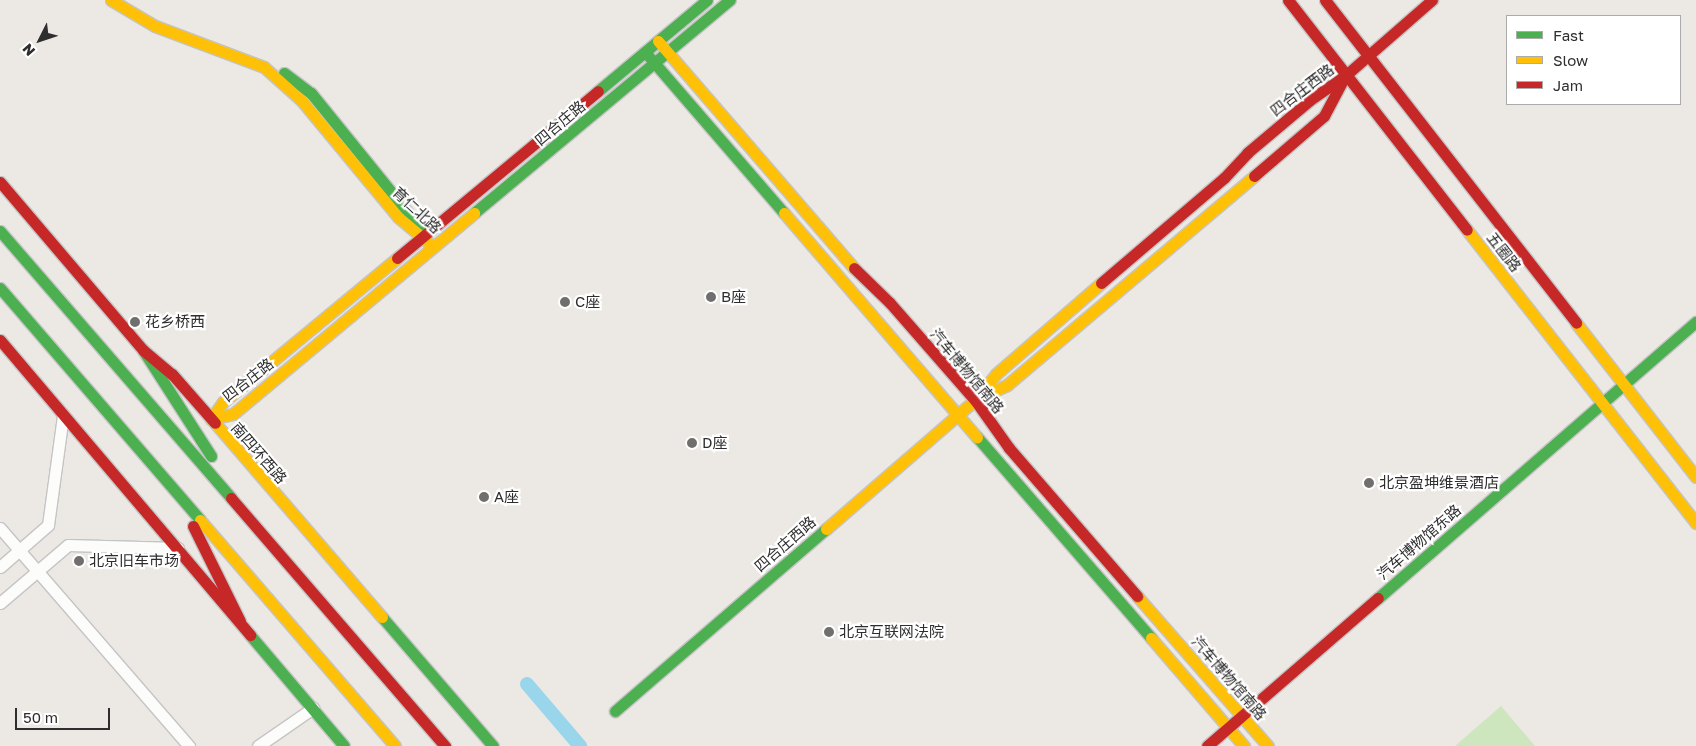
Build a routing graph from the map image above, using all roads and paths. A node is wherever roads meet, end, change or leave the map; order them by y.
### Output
1 (111, 0) edge
2 (124, 0) edge
3 (707, 0) edge
4 (730, 0) edge
5 (1288, 0) edge
6 (1325, 0) edge
7 (1432, 0) edge
8 (658, 41) junction
9 (645, 52) junction
10 (668, 53) junction
11 (1369, 55) junction
12 (655, 63) junction
13 (1346, 75) junction
14 (0, 182) edge
15 (0, 231) edge
16 (423, 235) junction
17 (433, 247) junction
18 (0, 288) edge
19 (1696, 322) edge
20 (0, 340) edge
21 (143, 350) junction
22 (1623, 385) junction
23 (975, 400) junction
24 (1602, 402) junction
25 (958, 414) junction
26 (63, 415) junction
27 (211, 419) junction
28 (1696, 477) edge
29 (182, 501) junction
30 (1696, 523) edge
31 (0, 528) edge
32 (256, 528) junction
33 (178, 548) junction
34 (19, 550) junction
35 (0, 567) edge
36 (38, 571) junction
37 (0, 604) edge
38 (240, 621) junction
39 (313, 708) junction
40 (615, 711) dead end
41 (1242, 715) junction
42 (1228, 727) junction
43 (189, 746) edge
44 (258, 746) edge
45 (344, 746) edge
46 (395, 746) edge
47 (445, 746) edge
48 (492, 746) edge
49 (1207, 746) edge
50 (1244, 746) edge
51 (1268, 746) edge

1 - 16 main road, 育仁北路
2 - 16 main road, 育仁北路
3 - 8 main road, 四合庄路
4 - 10 main road, 四合庄路
5 - 13 main road, 五圈路
6 - 11 main road, 五圈路
7 - 11 main road
8 - 9 main road, 四合庄路
8 - 10 main road, 汽车博物馆南路
9 - 12 main road
9 - 16 main road, 四合庄路
10 - 12 main road, 四合庄路
10 - 23 main road, 汽车博物馆南路
11 - 13 main road
11 - 22 main road, 五圈路
12 - 17 main road, 四合庄路
12 - 25 main road
13 - 23 main road, 四合庄西路
13 - 23 main road, 四合庄西路
13 - 24 main road, 五圈路
14 - 21 main road, 南四环西路
15 - 32 main road
16 - 17 main road, 育仁北路
16 - 27 main road, 四合庄路
17 - 27 main road, 四合庄路
18 - 29 main road
19 - 22 main road, 汽车博物馆东路
20 - 26 main road
21 - 27 main road, 南四环西路
21 - 32 main road
22 - 24 main road, 汽车博物馆东路
22 - 28 main road, 五圈路
23 - 25 main road, 四合庄西路
23 - 41 main road, 汽车博物馆南路
24 - 30 main road, 五圈路
24 - 41 main road, 汽车博物馆东路
25 - 40 main road, 四合庄西路
25 - 42 main road
26 - 33 main road
26 - 34 street
27 - 48 main road, 南四环西路
29 - 38 main road
29 - 46 main road
31 - 34 street
32 - 47 main road
33 - 36 street
33 - 38 main road
34 - 35 street
34 - 36 street
36 - 37 street
36 - 43 street
38 - 39 main road
39 - 44 street
39 - 45 main road
41 - 42 main road, 汽车博物馆东路
41 - 51 main road, 汽车博物馆南路
42 - 49 main road, 汽车博物馆东路
42 - 50 main road

